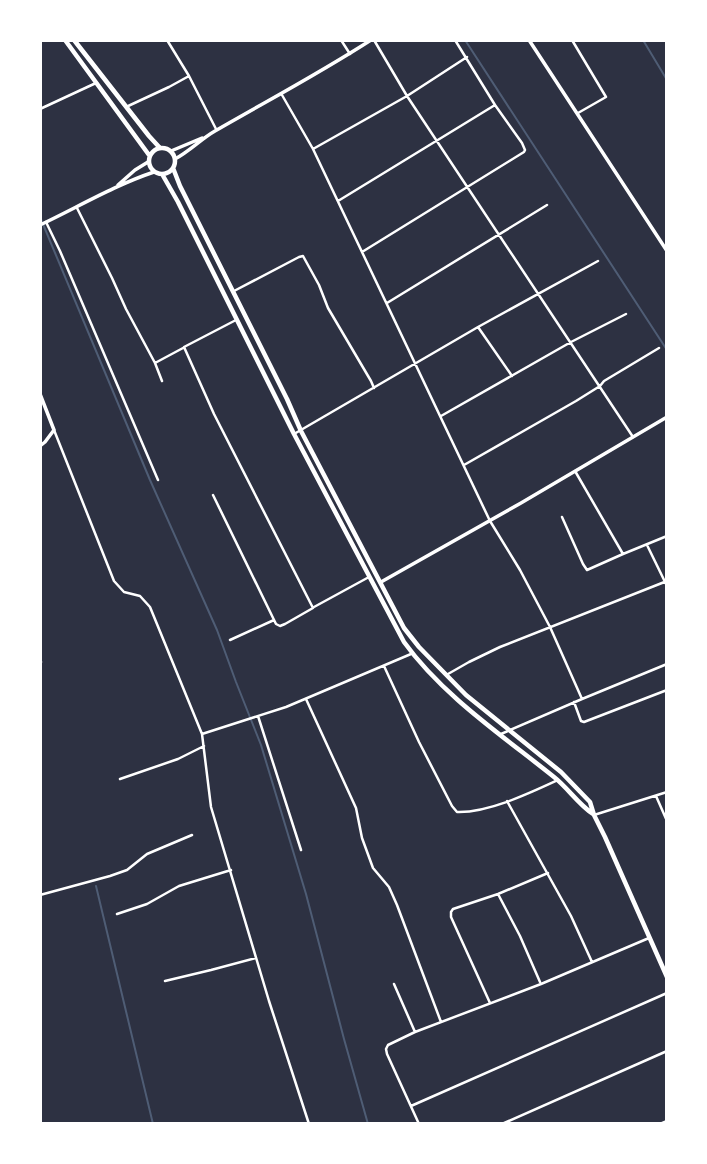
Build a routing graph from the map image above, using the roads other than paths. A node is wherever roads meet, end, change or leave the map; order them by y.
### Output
1 (65, 40) edge
2 (74, 40) edge
3 (341, 40) edge
4 (372, 40) edge
5 (455, 40) edge
6 (529, 40) edge
7 (572, 40) edge
8 (169, 41) edge
9 (350, 54) junction
10 (467, 57) junction
11 (189, 76) junction
12 (96, 83) junction
13 (282, 94) junction
14 (407, 96) junction
15 (495, 105) junction
16 (126, 107) junction
17 (40, 110) edge
18 (577, 114) junction
19 (217, 130) junction
20 (205, 138) junction
21 (437, 141) junction
22 (160, 148) junction
23 (313, 149) junction
24 (171, 151) junction
25 (149, 155) junction
26 (175, 159) junction
27 (148, 162) junction
28 (173, 168) junction
29 (154, 172) junction
30 (163, 174) junction
31 (117, 187) junction
32 (468, 187) junction
33 (338, 201) junction
34 (547, 205) dead end
35 (77, 208) junction
36 (43, 223) edge
37 (499, 233) junction
38 (667, 251) edge
39 (362, 252) junction
40 (597, 261) dead end
41 (233, 292) junction
42 (537, 294) junction
43 (237, 302) junction
44 (387, 303) junction
45 (229, 306) junction
46 (626, 314) dead end
47 (236, 320) junction
48 (478, 327) junction
49 (571, 342) junction
50 (184, 347) junction
51 (659, 348) dead end
52 (155, 363) junction
53 (415, 363) junction
54 (512, 376) junction
55 (162, 381) dead end
56 (600, 386) junction
57 (374, 388) junction
58 (40, 394) edge
59 (441, 416) junction
60 (667, 417) edge
61 (54, 430) junction
62 (300, 431) junction
63 (294, 434) junction
64 (633, 437) junction
65 (40, 446) edge
66 (464, 465) junction
67 (575, 471) junction
68 (158, 480) dead end
69 (213, 495) dead end
70 (562, 517) dead end
71 (490, 521) junction
72 (667, 536) edge
73 (646, 544) junction
74 (623, 554) junction
75 (369, 577) junction
76 (380, 582) junction
77 (666, 583) edge
78 (374, 585) junction
79 (313, 608) junction
80 (274, 620) junction
81 (550, 627) junction
82 (229, 640) dead end
83 (412, 653) junction
84 (667, 664) edge
85 (384, 666) junction
86 (446, 676) junction
87 (667, 690) edge
88 (306, 699) junction
89 (582, 699) junction
90 (574, 702) junction
91 (256, 717) junction
92 (509, 730) junction
93 (202, 734) junction
94 (501, 734) junction
95 (204, 747) junction
96 (120, 779) dead end
97 (558, 780) junction
98 (667, 792) edge
99 (656, 796) junction
100 (507, 801) junction
101 (594, 815) junction
102 (667, 821) edge
103 (192, 835) dead end
104 (301, 850) dead end
105 (231, 870) junction
106 (548, 873) junction
107 (498, 894) junction
108 (40, 895) edge
109 (117, 914) dead end
110 (649, 938) junction
111 (256, 958) junction
112 (592, 962) junction
113 (667, 977) edge
114 (165, 981) dead end
115 (394, 984) dead end
116 (541, 984) junction
117 (667, 993) edge
118 (490, 1003) junction
119 (441, 1022) junction
120 (415, 1032) junction
121 (667, 1051) edge
122 (411, 1106) junction
123 (667, 1121) edge
124 (309, 1124) edge
125 (419, 1124) edge
126 (502, 1124) edge
127 (660, 1124) edge

1 - 12 highway
2 - 16 highway
3 - 9 street
4 - 9 street
4 - 14 street
5 - 10 street
6 - 18 street
7 - 18 street
8 - 11 street
9 - 13 street
10 - 14 street
10 - 15 street
11 - 16 street
11 - 19 street
12 - 17 street
12 - 25 highway
13 - 19 street
13 - 23 street
14 - 21 street
14 - 23 street
15 - 21 street
15 - 32 street
16 - 22 highway
18 - 38 street
19 - 20 street
20 - 24 street
20 - 26 street
21 - 32 street
21 - 33 street
22 - 24 highway
22 - 25 highway
23 - 33 street
24 - 26 highway
25 - 27 highway
26 - 28 highway
27 - 29 highway
27 - 31 street
28 - 30 highway
28 - 41 highway
29 - 30 highway
29 - 31 street
30 - 45 highway
31 - 35 street
32 - 37 street
32 - 39 street
33 - 39 street
34 - 37 street
35 - 36 street
35 - 52 street
36 - 68 street
37 - 42 street
37 - 44 street
39 - 44 street
40 - 42 street
41 - 43 highway
41 - 57 street
42 - 48 street
42 - 49 street
43 - 45 highway
43 - 62 highway
44 - 53 street
45 - 47 highway
46 - 49 street
47 - 50 street
47 - 63 highway
48 - 53 street
48 - 54 street
49 - 54 street
49 - 56 street
50 - 52 street
50 - 79 street
51 - 56 street
52 - 55 street
53 - 57 street
53 - 59 street
54 - 59 street
56 - 64 street
56 - 66 street
57 - 62 street
58 - 61 street
59 - 66 street
60 - 64 street
61 - 65 street
61 - 93 street
62 - 63 street
62 - 76 highway
63 - 75 highway
64 - 67 street
66 - 71 street
67 - 71 street
67 - 74 street
69 - 80 street
70 - 74 street
71 - 76 street
71 - 81 street
72 - 73 street
73 - 74 street
73 - 77 street
75 - 78 highway
75 - 79 street
76 - 78 street
76 - 86 highway
77 - 81 street
78 - 83 highway
79 - 80 street
80 - 82 street
81 - 86 street
81 - 89 street
83 - 85 street
83 - 94 highway
84 - 89 street
85 - 88 street
85 - 100 street
86 - 92 highway
87 - 90 street
88 - 91 street
88 - 119 street
89 - 90 street
90 - 92 street
91 - 93 street
91 - 104 street
92 - 94 street
92 - 101 highway
93 - 95 street
94 - 97 highway
95 - 96 street
95 - 105 street
97 - 100 street
97 - 101 highway
98 - 99 street
99 - 101 street
99 - 102 street
100 - 106 street
101 - 110 highway
103 - 108 street
105 - 109 street
105 - 111 street
106 - 107 street
106 - 112 street
107 - 116 street
107 - 118 street
110 - 112 street
110 - 113 highway
111 - 114 street
111 - 124 street
112 - 116 street
115 - 120 street
116 - 118 street
117 - 122 street
118 - 119 street
119 - 120 street
120 - 122 street
121 - 126 street
122 - 125 street
123 - 127 street

